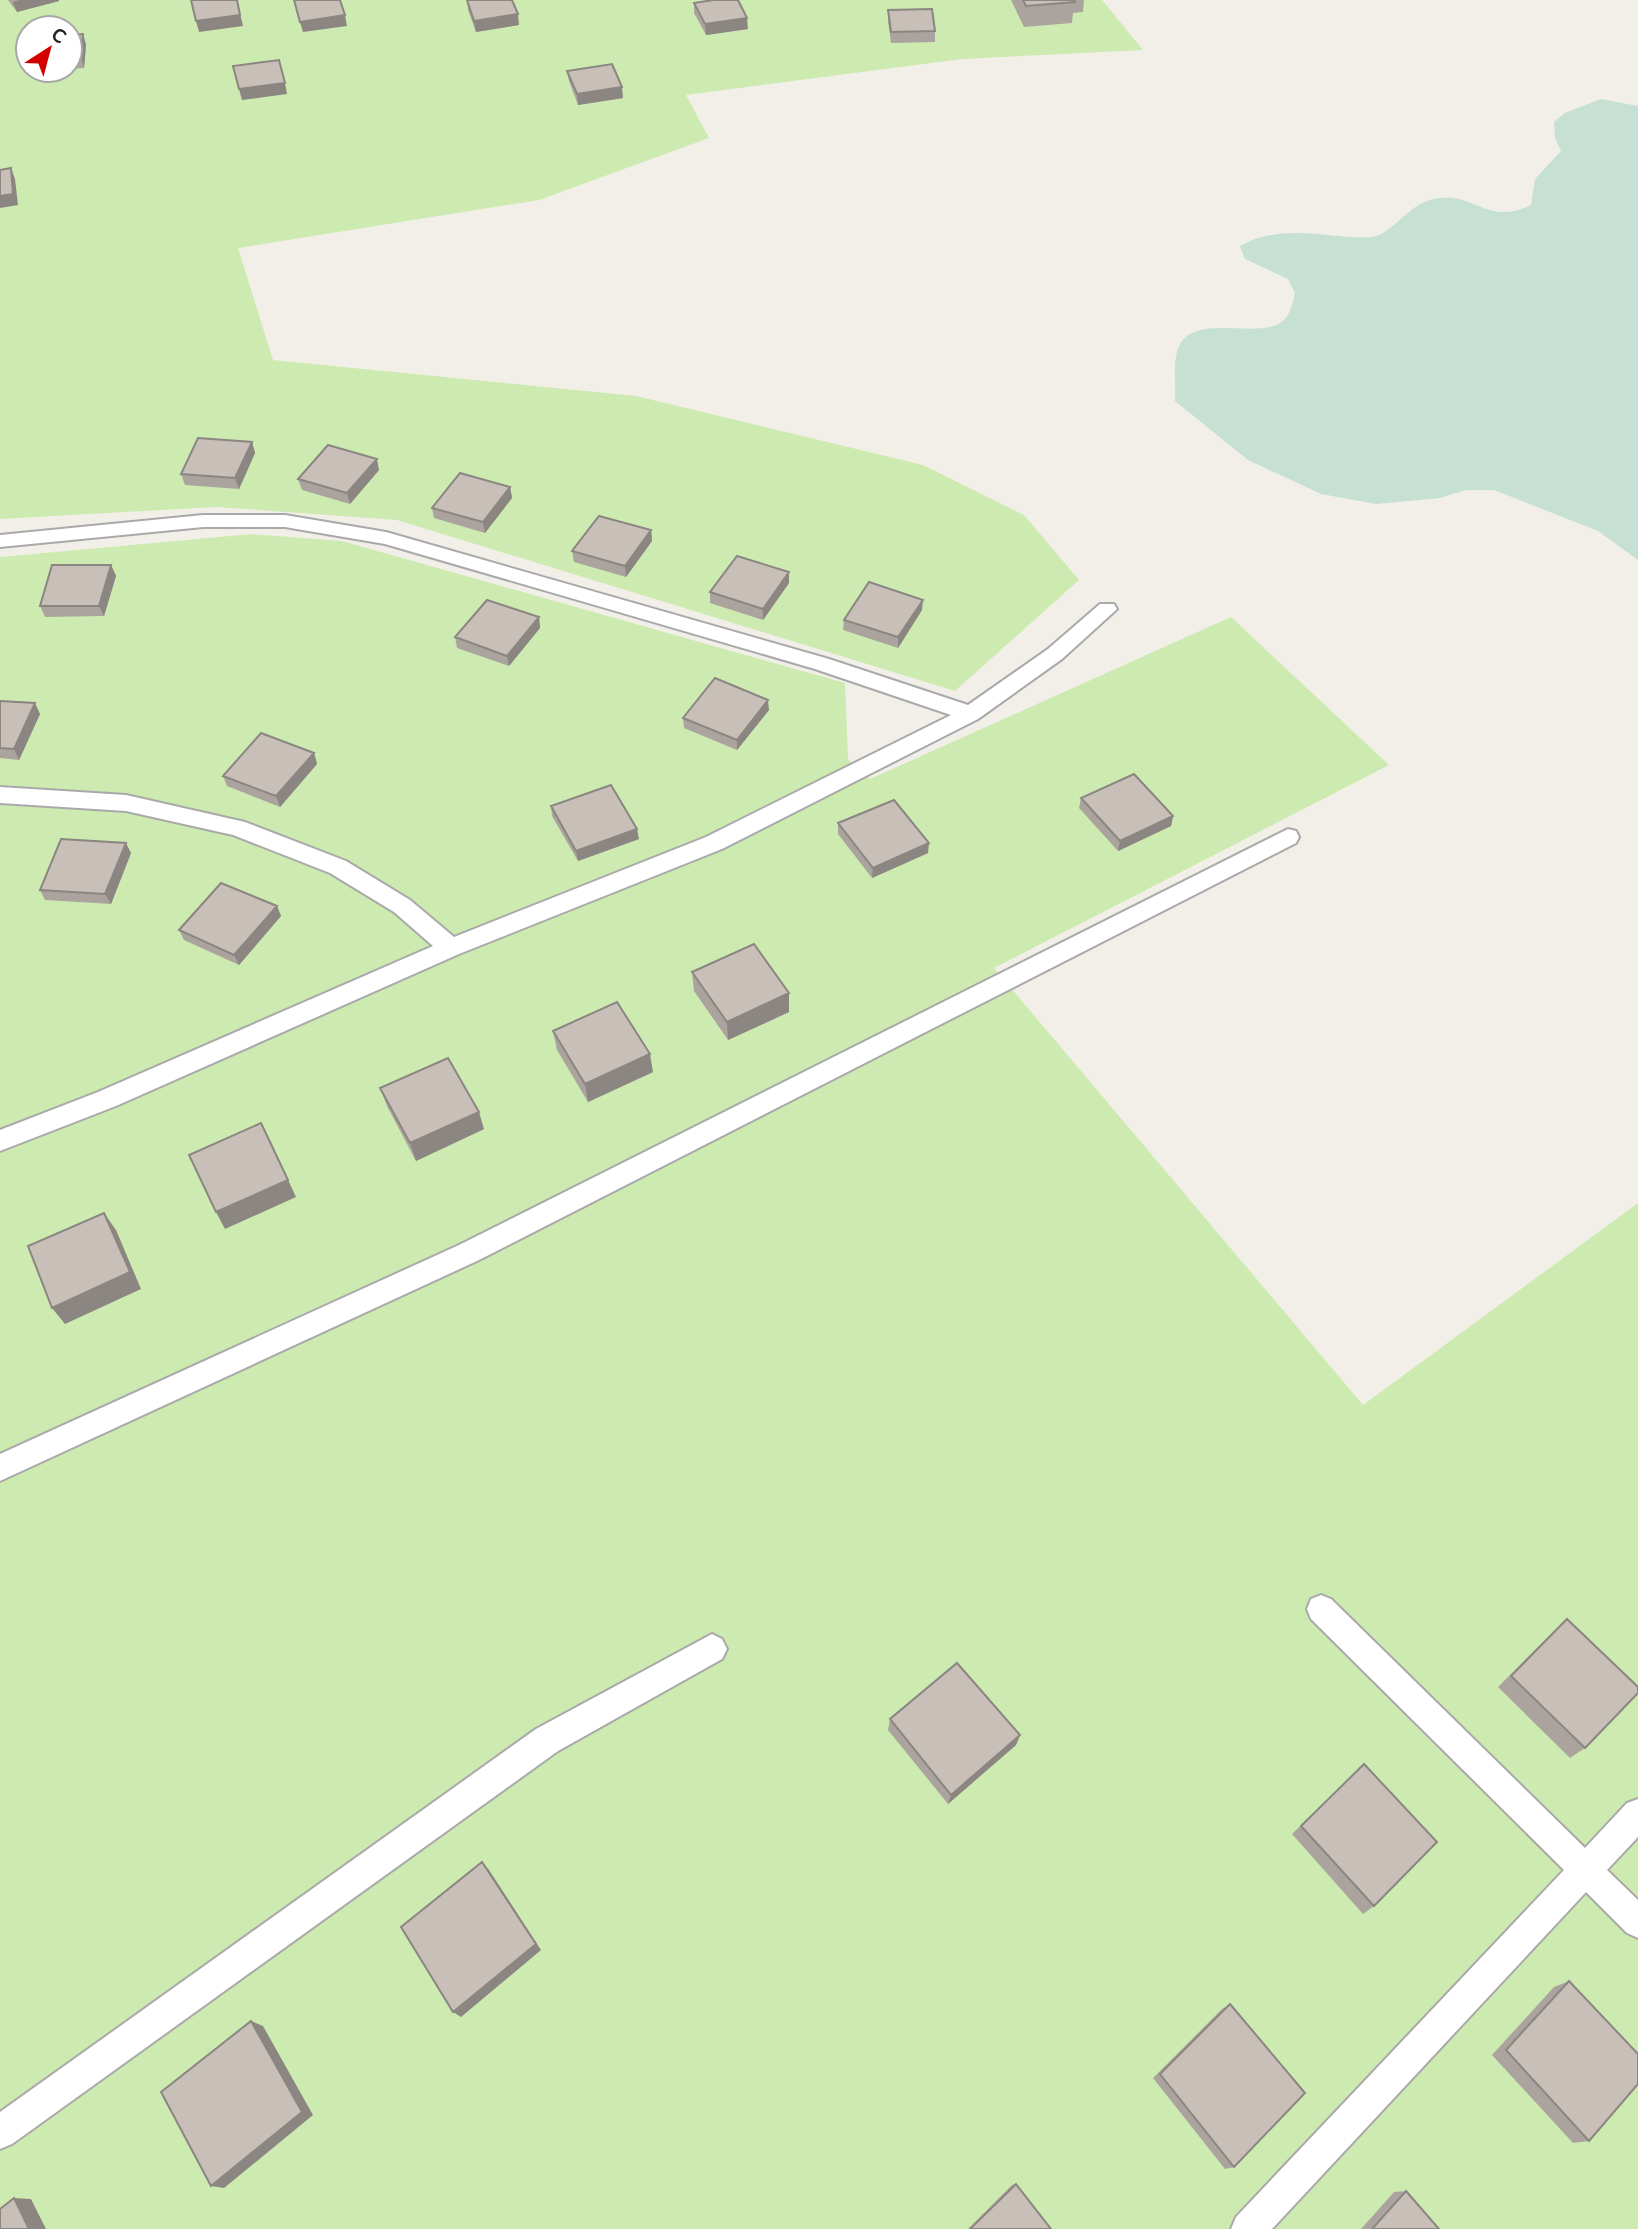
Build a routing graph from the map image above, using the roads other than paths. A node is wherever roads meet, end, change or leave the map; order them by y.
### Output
1 (0, 541) edge
2 (1107, 610) dead end
3 (971, 714) junction
4 (0, 795) edge
5 (1288, 837) dead end
6 (452, 948) junction
7 (0, 1141) edge
8 (0, 1468) edge
9 (1321, 1609) dead end
10 (712, 1649) dead end
11 (1638, 1814) edge
12 (1586, 1870) junction
13 (1638, 1922) edge
14 (0, 2132) edge
15 (1248, 2229) edge

1 - 3 lane
2 - 3 lane
3 - 6 lane
4 - 6 lane
5 - 8 lane
6 - 7 lane
9 - 12 lane
10 - 14 lane
11 - 12 lane
12 - 13 lane
12 - 15 lane

